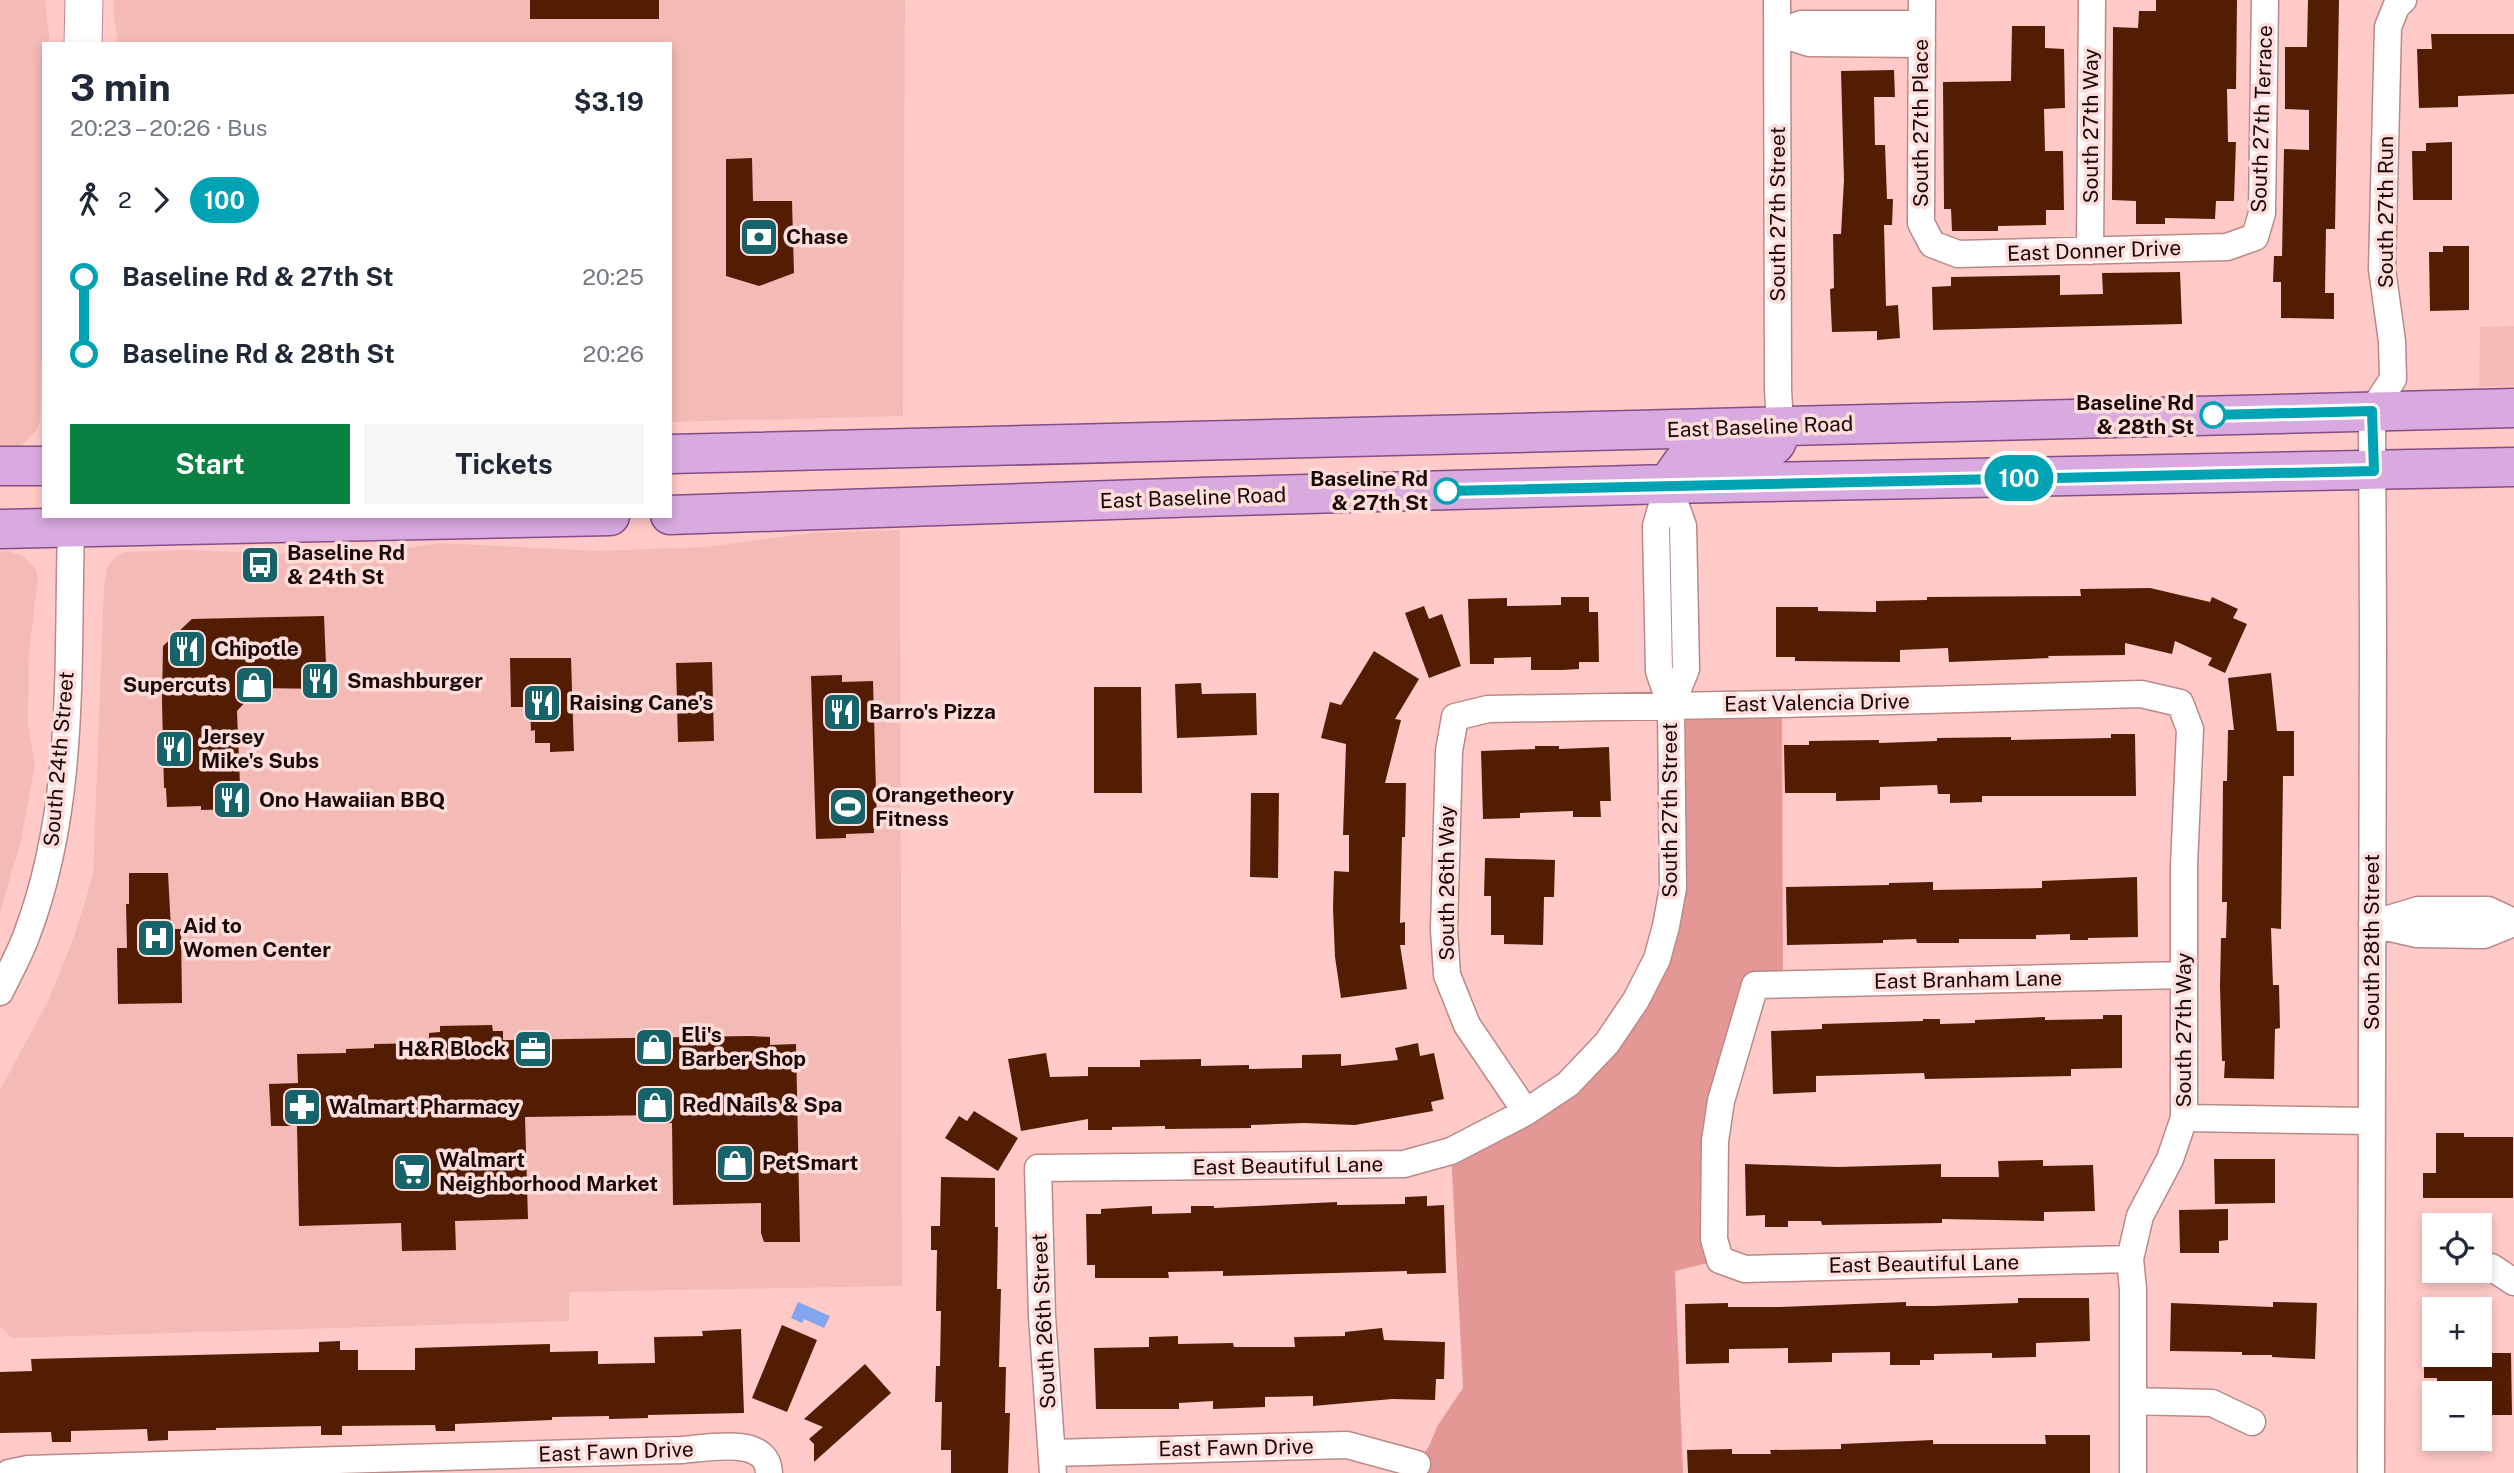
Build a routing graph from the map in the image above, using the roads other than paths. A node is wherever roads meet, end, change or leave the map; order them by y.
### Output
1 (85, 0) edge
2 (1777, 0) edge
3 (2092, 0) edge
4 (2265, 0) edge
5 (2400, 4) edge
6 (1922, 23) edge
7 (1778, 33) junction
8 (83, 42) edge
9 (2255, 237) joint
10 (1932, 244) joint
11 (2090, 251) junction
12 (2514, 408) edge
13 (2372, 411) junction
14 (1780, 427) junction
15 (1599, 431) junction
16 (1201, 441) junction
17 (745, 452) junction
18 (672, 454) edge
19 (0, 466) edge
20 (42, 466) edge
21 (2514, 467) edge
22 (2374, 471) junction
23 (1839, 482) junction
24 (1668, 484) junction
25 (1200, 497) junction
26 (747, 512) junction
27 (672, 514) edge
28 (431, 518) edge
29 (72, 522) edge
30 (0, 529) edge
31 (2180, 703) joint
32 (1671, 706) junction
33 (1455, 717) joint
34 (2514, 923) edge
35 (2372, 924) junction
36 (2182, 975) junction
37 (0, 992) edge
38 (1526, 1112) junction
39 (2184, 1118) junction
40 (2371, 1121) junction
41 (1038, 1168) joint
42 (2130, 1259) junction
43 (1720, 1260) joint
44 (2492, 1268) edge
45 (2514, 1282) edge
46 (2133, 1401) junction
47 (2252, 1422) dead end
48 (765, 1463) edge
49 (1053, 1463) edge
50 (502, 1464) edge
51 (1417, 1464) dead end
52 (238, 1468) edge
53 (9, 1473) edge
54 (2133, 1473) edge
55 (2371, 1473) edge

1 - 8 main road
2 - 7 street, South 27th Street
3 - 11 street, South 27th Way
4 - 9 street, South 27th Terrace
5 - 13 street, South 27th Run
6 - 7 street
6 - 10 street, South 27th Place
7 - 14 street, South 27th Street
9 - 11 street, East Donner Drive
10 - 11 street, East Donner Drive
12 - 13 main road, East Baseline Road
13 - 14 main road, East Baseline Road
13 - 22 street, South 28th Street
14 - 15 main road, East Baseline Road
14 - 23 main road
14 - 24 main road
15 - 16 main road, East Baseline Road
15 - 24 main road
16 - 17 main road, East Baseline Road
16 - 25 main road
17 - 18 main road, East Baseline Road
17 - 26 main road
19 - 20 main road
21 - 22 main road, East Baseline Road
22 - 23 main road, East Baseline Road
22 - 35 street, South 28th Street
23 - 24 main road, East Baseline Road
24 - 25 main road, East Baseline Road
24 - 32 street, South 27th Street
25 - 26 main road, East Baseline Road
26 - 27 main road, East Baseline Road
28 - 29 main road
29 - 30 main road
29 - 37 street, South 24th Street
31 - 32 street, East Valencia Drive
31 - 36 street, South 27th Way
32 - 33 street, East Valencia Drive
32 - 38 street, South 27th Street
33 - 38 street, South 26th Way
34 - 35 street
35 - 40 street, South 28th Street
36 - 39 street, South 27th Way
36 - 43 street, East Branham Lane
38 - 41 street, East Beautiful Lane
39 - 40 street
39 - 42 street, South 27th Way
40 - 55 street, South 28th Street
41 - 49 street, South 26th Street
42 - 43 street, East Beautiful Lane
42 - 46 street, South 27th Way
44 - 45 street
46 - 47 street
46 - 54 street, South 27th Way
48 - 50 street, East Fawn Drive
49 - 51 street, East Fawn Drive
50 - 52 street, East Fawn Drive
52 - 53 street, East Fawn Drive

